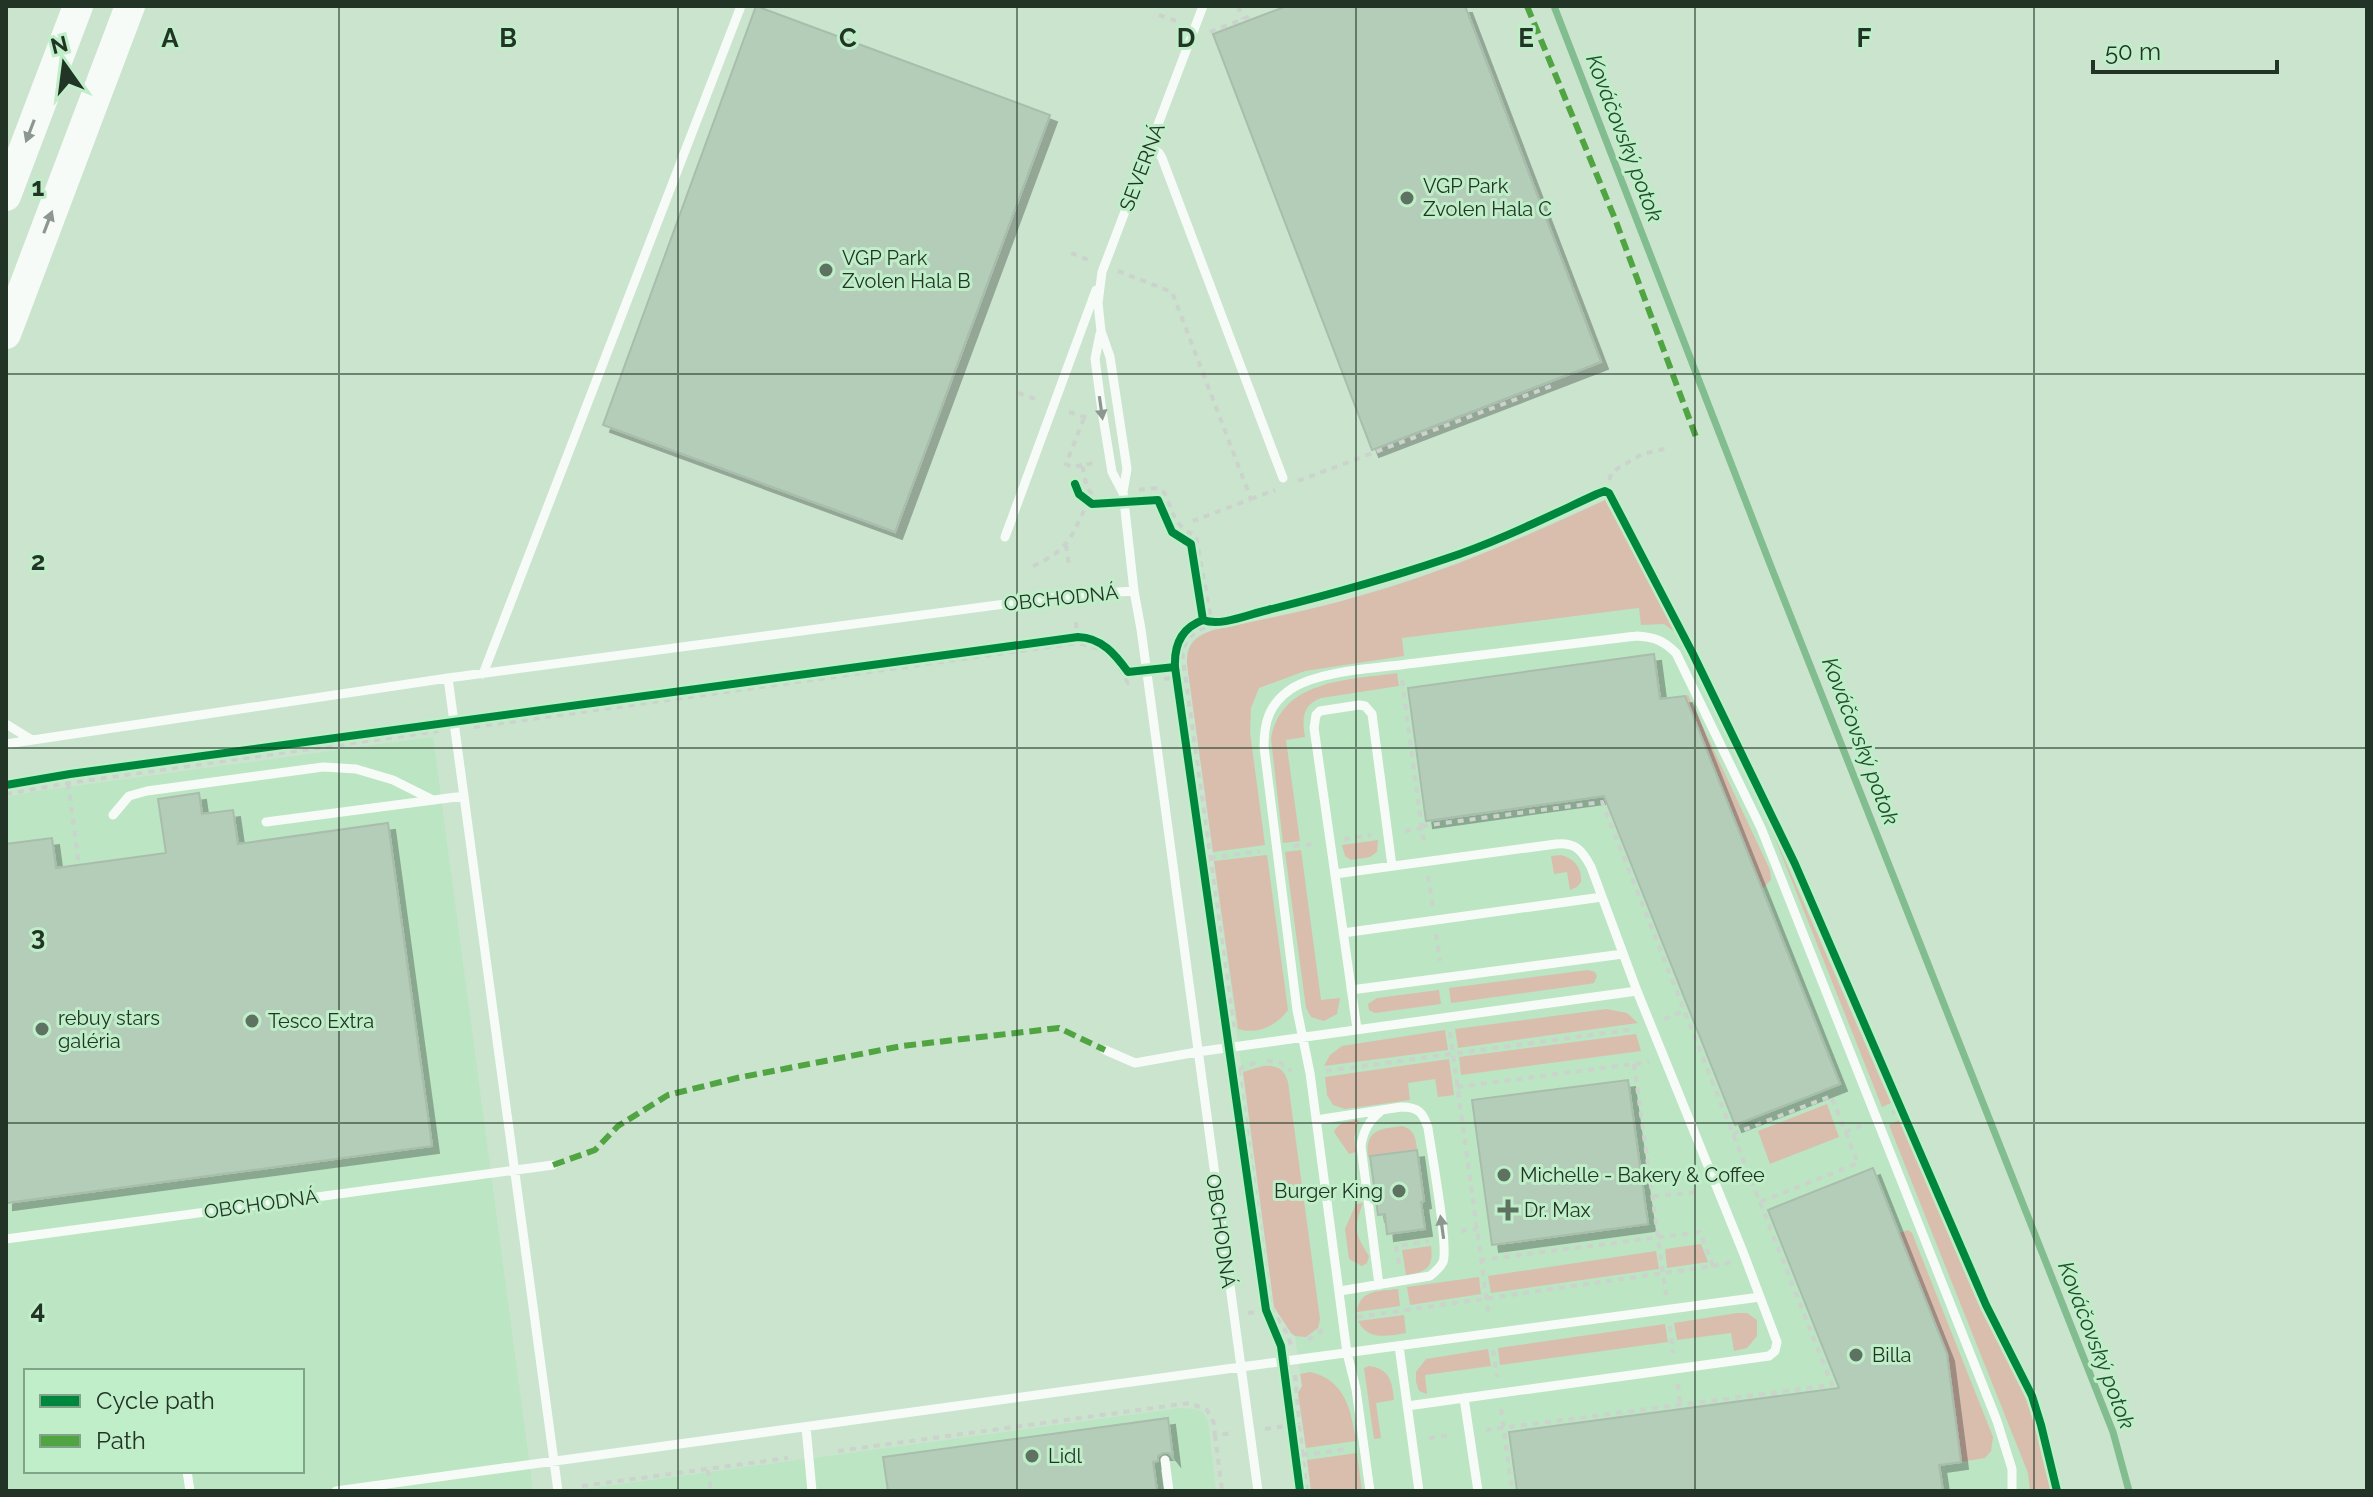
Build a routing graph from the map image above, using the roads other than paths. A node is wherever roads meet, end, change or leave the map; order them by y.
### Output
1 (78, 6) edge
2 (130, 6) edge
3 (741, 6) edge
4 (1203, 6) edge
5 (1149, 148) junction
6 (6, 196) edge
7 (1104, 269) junction
8 (1101, 331) junction
9 (6, 334) edge
10 (1282, 483) road end
11 (1123, 497) junction
12 (1005, 537) dead end
13 (1134, 591) junction
14 (483, 674) junction
15 (448, 678) junction
16 (6, 724) edge
17 (32, 740) junction
18 (6, 744) edge
19 (6, 751) edge
20 (464, 796) junction
21 (433, 800) junction
22 (113, 815) dead end
23 (266, 822) dead end
24 (1392, 866) junction
25 (1335, 874) junction
26 (1602, 897) junction
27 (1343, 933) junction
28 (1623, 954) junction
29 (1351, 990) junction
30 (1637, 991) junction
31 (1357, 1029) junction
32 (1302, 1038) junction
33 (1105, 1050) dead end
34 (1197, 1052) junction
35 (1384, 1110) junction
36 (1316, 1120) junction
37 (553, 1165) dead end
38 (516, 1170) junction
39 (6, 1239) edge
40 (1379, 1285) junction
41 (1340, 1291) junction
42 (1760, 1297) junction
43 (1399, 1346) junction
44 (1347, 1353) junction
45 (1241, 1367) junction
46 (1464, 1398) junction
47 (1407, 1406) junction
48 (806, 1427) junction
49 (1165, 1460) dead end
50 (555, 1461) junction
51 (336, 1491) edge
52 (558, 1491) edge
53 (812, 1491) edge
54 (1169, 1491) edge
55 (1258, 1491) edge
56 (1370, 1491) edge
57 (1419, 1491) edge
58 (1478, 1491) edge
59 (2012, 1491) edge

1 -> 6 main road
9 -> 2 main road
3 - 14 lane
4 - 5 lane, SEVERNÁ
5 - 7 lane, SEVERNÁ
5 - 10 lane
7 - 8 lane, SEVERNÁ
7 - 12 lane
8 - 11 lane, SEVERNÁ
8 -> 11 lane, SEVERNÁ
11 - 13 lane, SEVERNÁ
13 - 14 lane, OBCHODNÁ
13 - 34 lane, OBCHODNÁ
14 - 15 lane, OBCHODNÁ
15 - 17 lane, OBCHODNÁ
15 - 20 lane
16 - 17 lane
17 - 18 lane
17 - 19 lane
20 - 21 lane
20 - 38 lane
21 - 22 lane
21 - 23 lane
24 - 25 lane
24 - 25 lane
24 - 26 lane
25 - 27 lane
26 - 27 lane
26 - 28 lane
27 - 29 lane
28 - 29 lane
28 - 30 lane
29 - 31 lane
30 - 31 lane
30 - 42 lane
31 - 32 lane
32 - 34 lane
32 - 36 lane
32 - 59 lane
33 - 34 lane
34 - 45 lane, OBCHODNÁ
35 - 36 lane
35 - 40 lane
40 -> 35 lane
36 - 41 lane
37 - 38 lane, OBCHODNÁ
38 - 39 lane, OBCHODNÁ
38 - 50 lane
40 - 41 lane
41 - 44 lane
42 - 43 lane
42 - 46 lane
43 - 44 lane
43 - 47 lane
44 - 45 lane
44 - 56 lane
45 - 48 lane
45 - 55 lane, OBCHODNÁ
46 - 47 lane
46 - 58 lane
47 - 57 lane
48 - 50 lane
48 - 53 lane
49 - 54 lane
50 - 51 lane
50 - 52 lane

